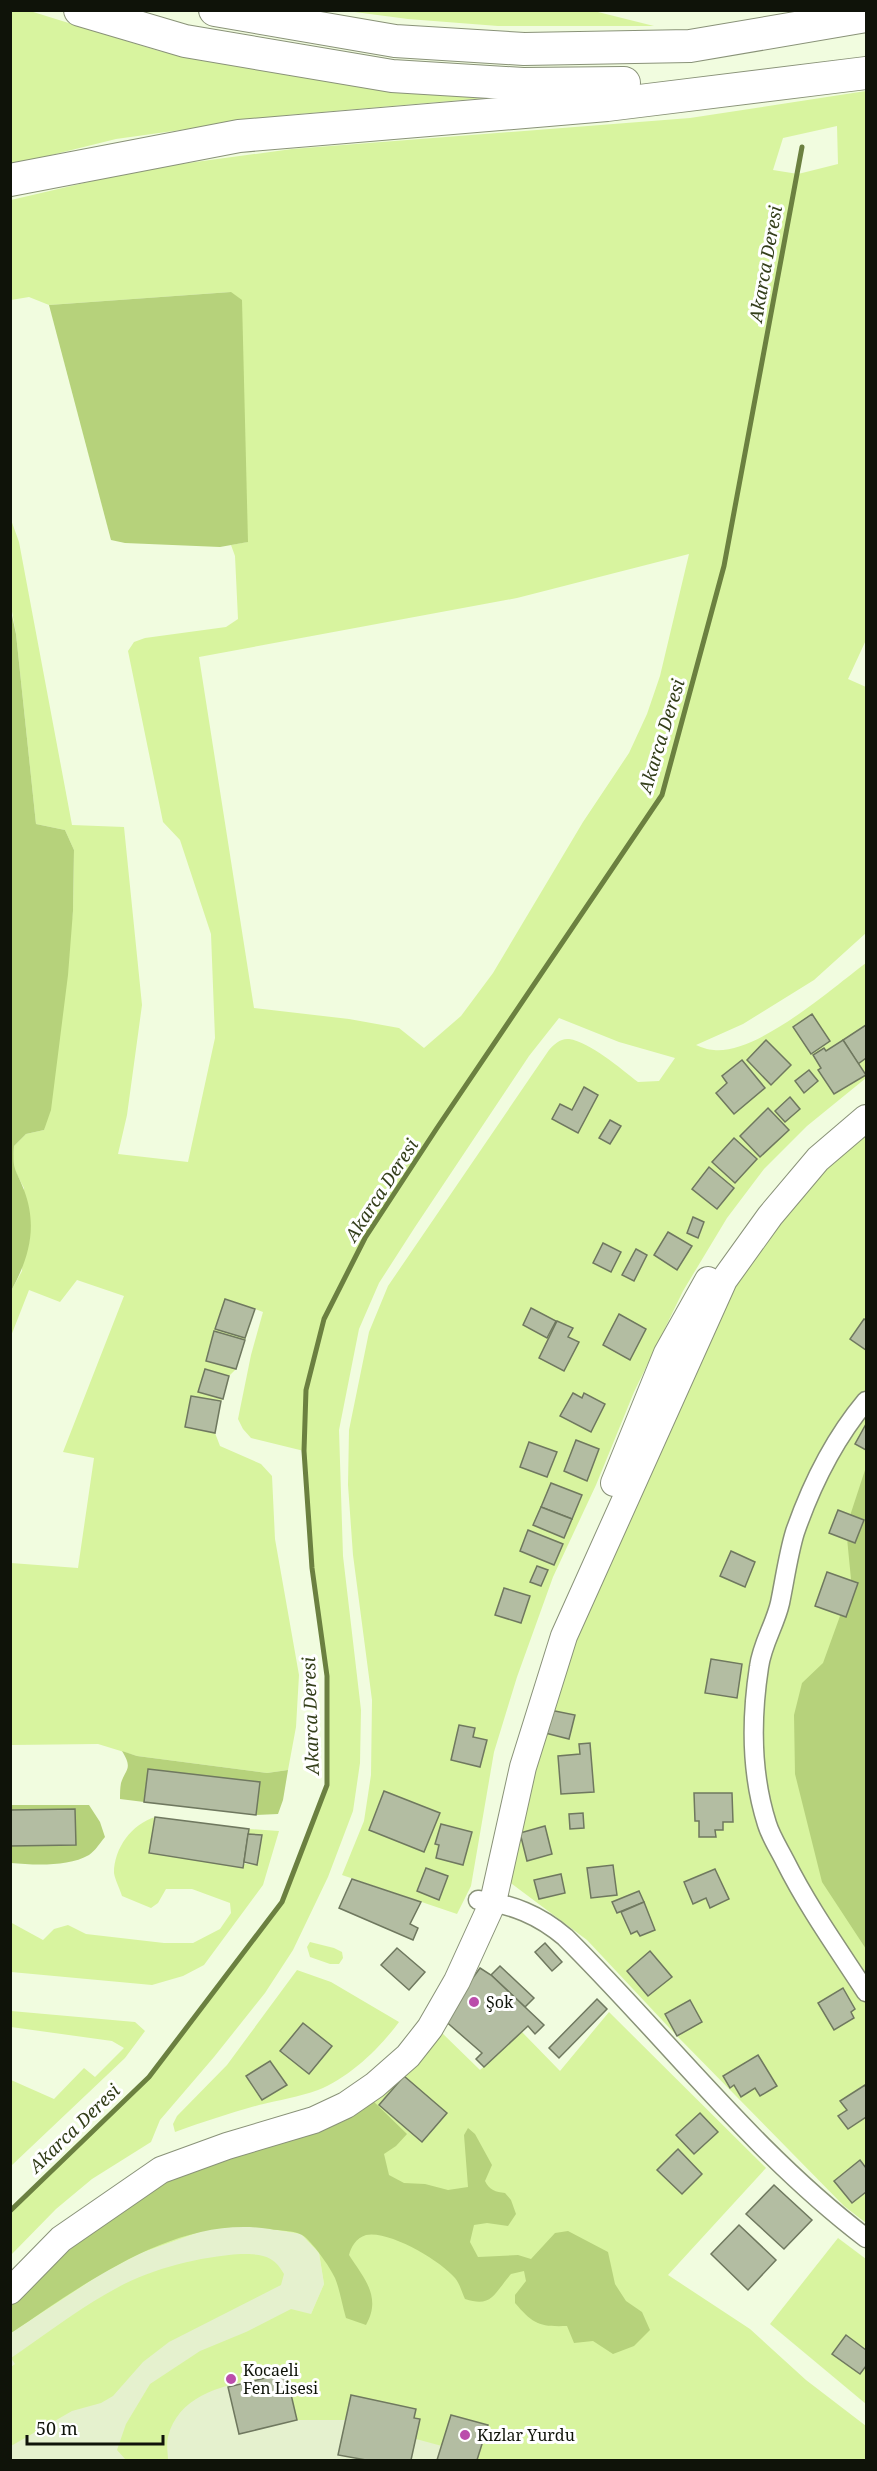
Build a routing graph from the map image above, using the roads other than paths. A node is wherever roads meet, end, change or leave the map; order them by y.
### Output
1 (80, 10) edge
2 (215, 10) edge
3 (867, 16) edge
4 (867, 52) edge
5 (867, 73) edge
6 (10, 180) edge
7 (867, 1101) edge
8 (867, 1118) edge
9 (867, 1401) edge
10 (485, 1901) junction
11 (867, 1992) edge
12 (867, 2238) edge
13 (10, 2273) edge
14 (10, 2291) edge

1 - 4 highway
2 - 3 highway
5 - 6 highway
7 - 10 main road
8 - 10 main road
9 - 11 street
10 - 12 street
10 - 13 main road
10 - 14 main road

